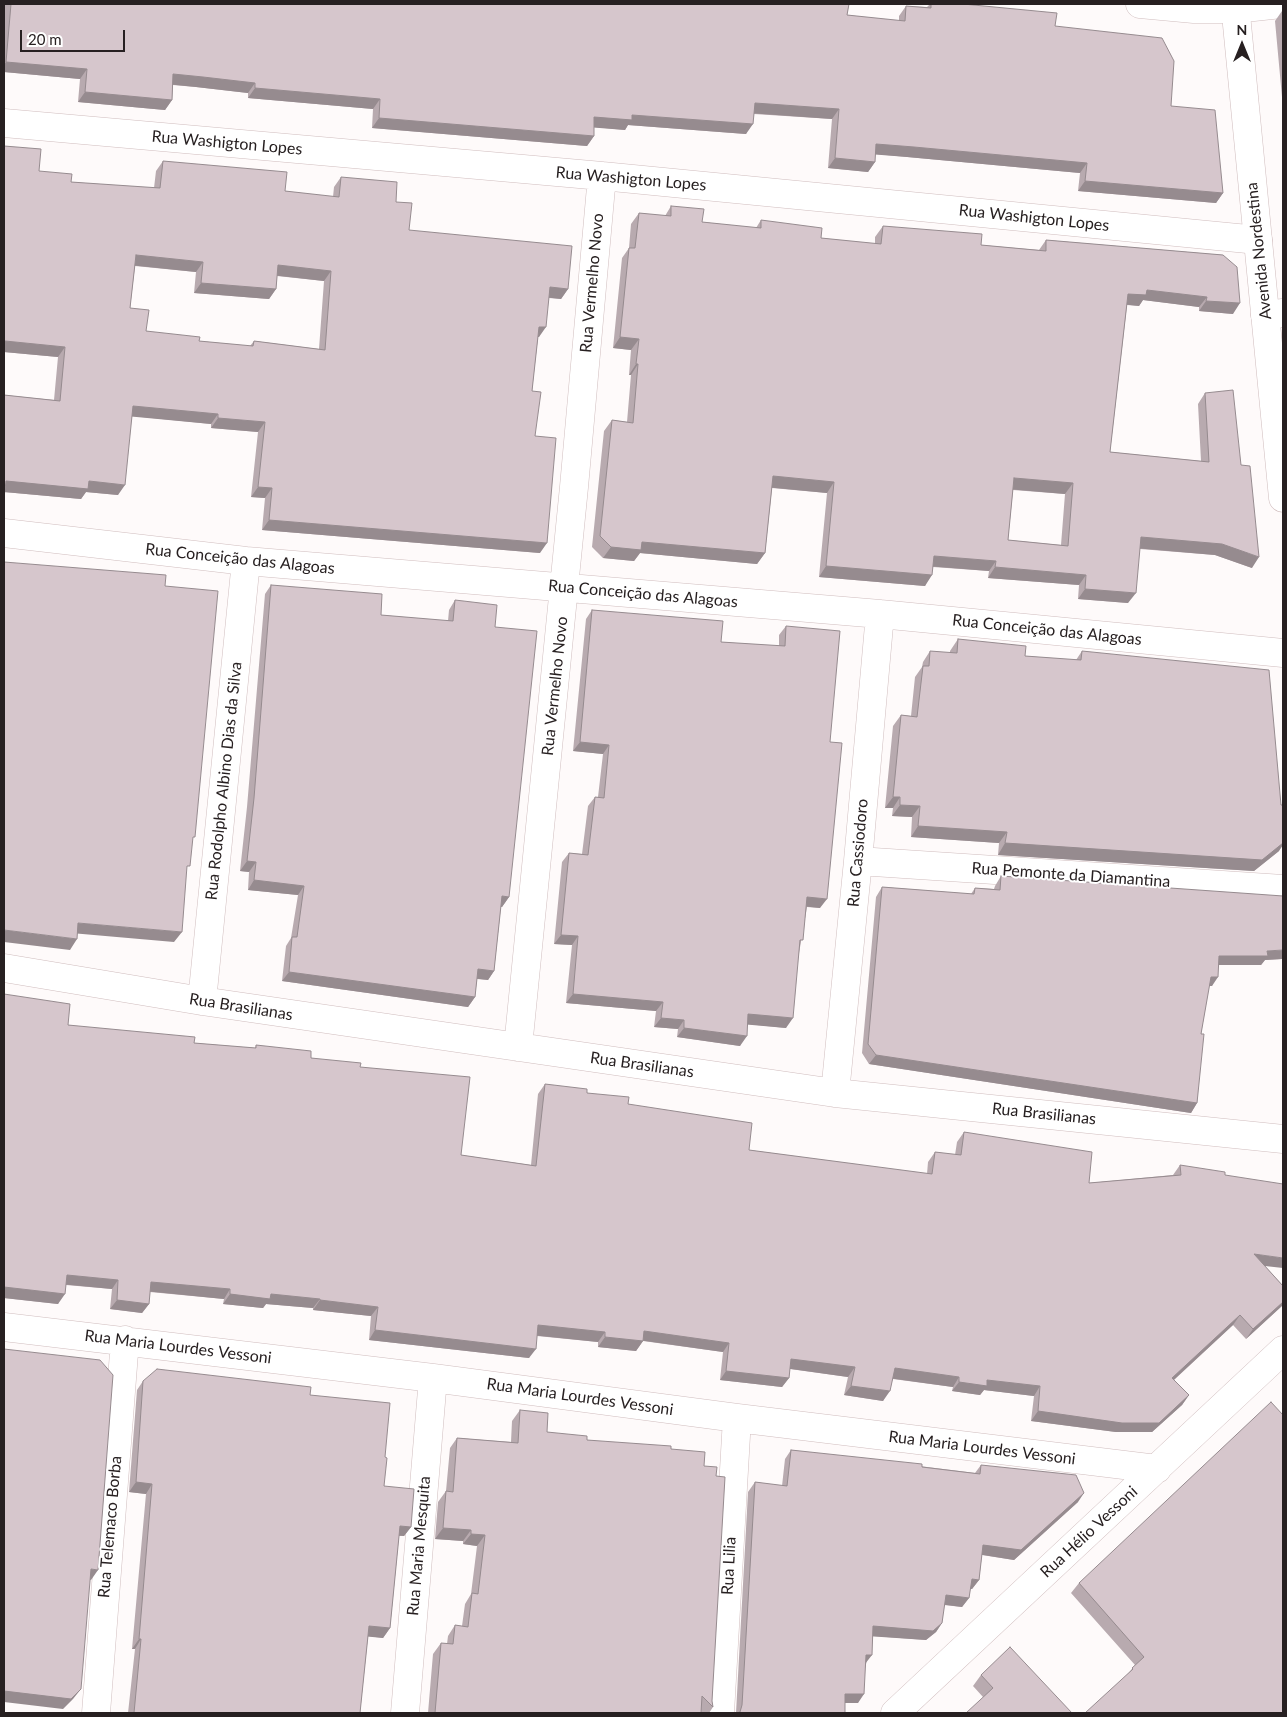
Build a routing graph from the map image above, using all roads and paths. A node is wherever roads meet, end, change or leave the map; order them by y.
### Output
1 (1140, 4) edge
2 (1281, 4) edge
3 (1235, 6) edge
4 (4, 123) edge
5 (602, 176) junction
6 (1258, 240) junction
7 (1274, 314) edge
8 (1283, 498) edge
9 (4, 533) edge
10 (246, 561) junction
11 (564, 587) junction
12 (880, 614) junction
13 (1283, 653) edge
14 (858, 861) junction
15 (1283, 889) edge
16 (4, 968) edge
17 (202, 1001) junction
18 (518, 1048) junction
19 (835, 1093) junction
20 (1283, 1139) edge
21 (4, 1327) edge
22 (125, 1340) junction
23 (1283, 1350) edge
24 (432, 1378) junction
25 (737, 1418) junction
26 (1157, 1469) junction
27 (96, 1713) edge
28 (405, 1713) edge
29 (720, 1713) edge
30 (895, 1713) edge

1 - 3 street
2 - 3 street
3 - 6 street, Avenida Nordestina
4 - 5 street, Rua Washigton Lopes
5 - 6 street, Rua Washigton Lopes
5 - 11 street, Rua Vermelho Novo
6 - 7 street, Avenida Nordestina
7 - 8 street, Avenida Nordestina
9 - 10 street, Rua Conceição das Alagoas
10 - 11 street, Rua Conceição das Alagoas
10 - 17 street, Rua Rodolpho Albino Dias da Silva
11 - 12 street, Rua Conceição das Alagoas
11 - 18 street, Rua Vermelho Novo
12 - 13 street, Rua Conceição das Alagoas
12 - 14 street, Rua Cassiodoro
14 - 15 street, Rua Pemonte da Diamantina
14 - 19 street, Rua Cassiodoro
16 - 17 street, Rua Brasilianas
17 - 18 street, Rua Brasilianas
18 - 19 street, Rua Brasilianas
19 - 20 street, Rua Brasilianas
21 - 22 street, Rua Maria Lourdes Vessoni
22 - 24 street, Rua Maria Lourdes Vessoni
22 - 27 street, Rua Telemaco Borba
23 - 26 street, Rua Hélio Vessoni
24 - 25 street, Rua Maria Lourdes Vessoni
24 - 28 street, Rua Maria Mesquita
25 - 26 street, Rua Maria Lourdes Vessoni
25 - 29 street, Rua Lilia
26 - 30 street, Rua Hélio Vessoni

